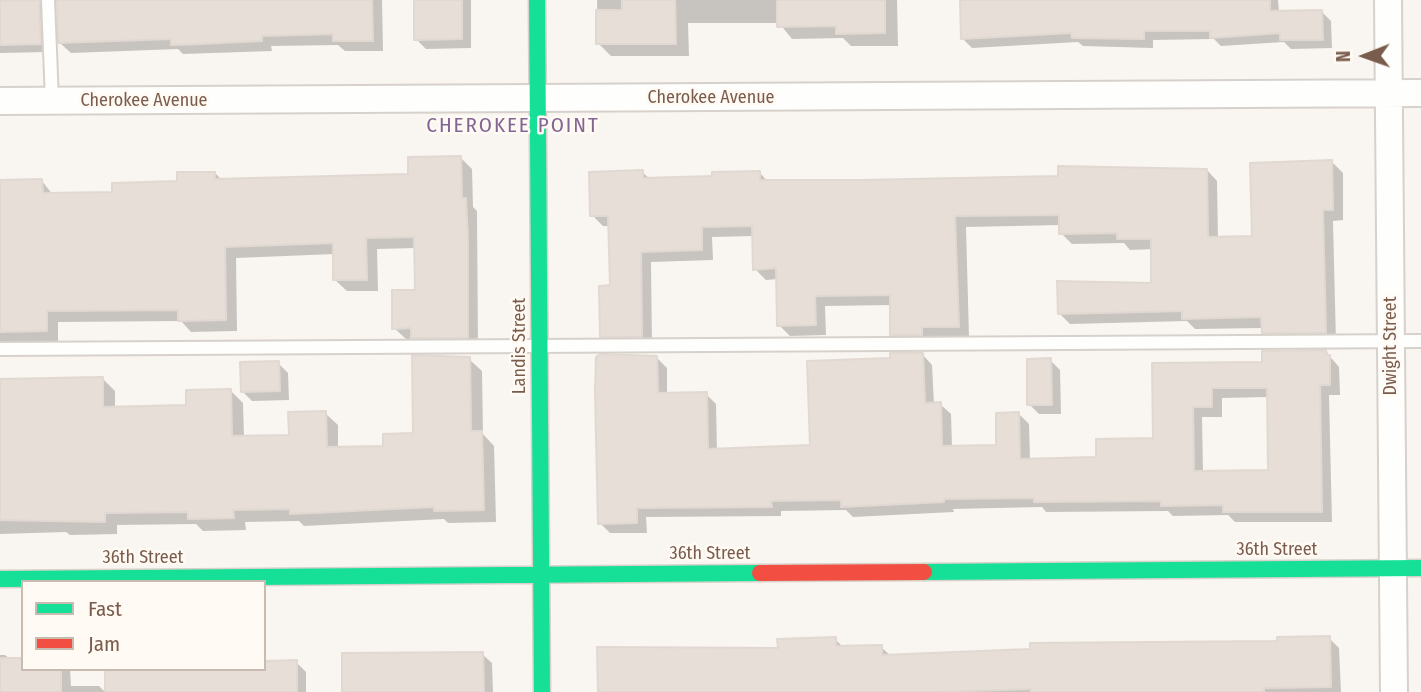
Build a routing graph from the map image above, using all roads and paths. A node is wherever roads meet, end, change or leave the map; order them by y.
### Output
1 (48, 0) edge
2 (537, 0) edge
3 (1388, 0) edge
4 (1389, 93) junction
5 (1421, 93) edge
6 (538, 99) junction
7 (0, 101) edge
8 (52, 101) junction
9 (1391, 341) junction
10 (1421, 341) edge
11 (540, 346) junction
12 (0, 349) edge
13 (1394, 568) junction
14 (1421, 568) edge
15 (541, 575) junction
16 (0, 579) edge
17 (542, 692) edge
18 (1394, 692) edge

1 - 8 lane
2 - 6 street, Landis Street
3 - 4 street, Dwight Street
4 - 5 street, Cherokee Avenue
4 - 6 street, Cherokee Avenue
4 - 9 street, Dwight Street
6 - 8 street, Cherokee Avenue
6 - 11 street, Landis Street
7 - 8 street, Cherokee Avenue
9 - 10 lane
9 - 11 lane
9 - 13 street, Dwight Street
11 - 12 lane
11 - 15 street, Landis Street
13 - 14 street, 36th Street
13 - 15 street, 36th Street
13 - 18 street, Dwight Street
15 - 16 street, 36th Street
15 - 17 street, Landis Street

